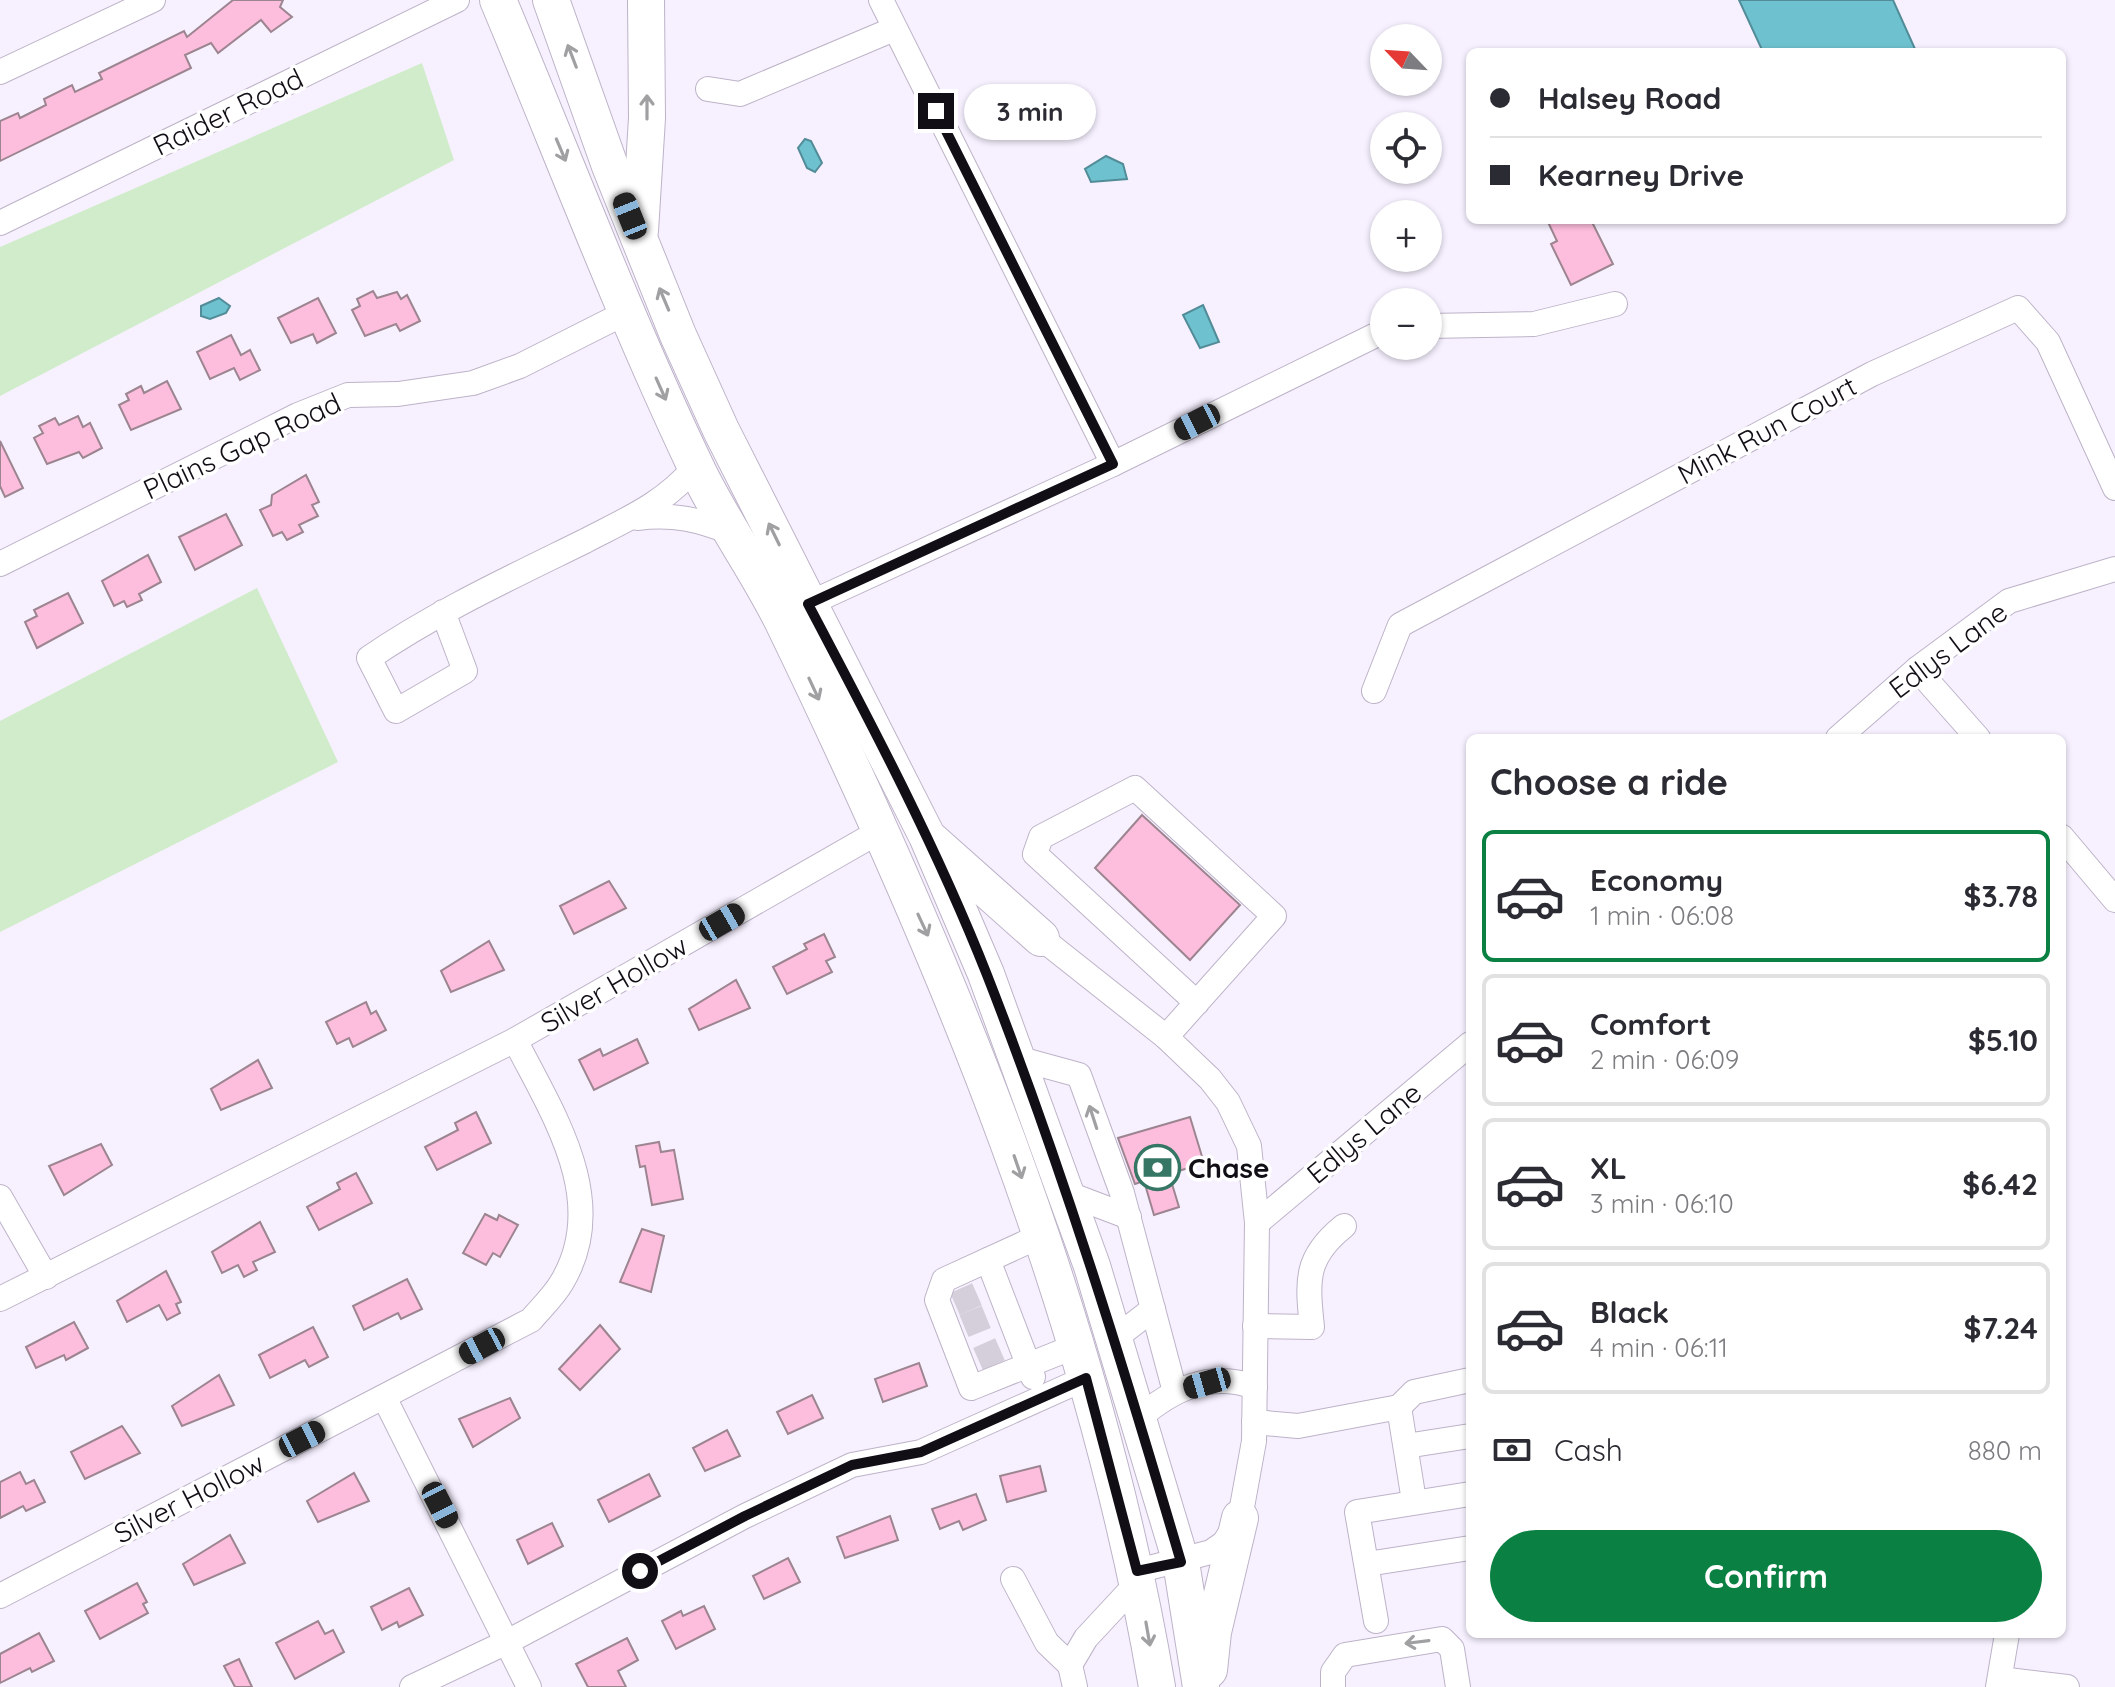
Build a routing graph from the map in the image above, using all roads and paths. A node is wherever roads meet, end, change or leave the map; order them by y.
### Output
1 (153, 0) edge
2 (457, 0) edge
3 (498, 0) edge
4 (551, 0) edge
5 (646, 0) edge
6 (881, 0) edge
7 (894, 29) junction
8 (0, 72) edge
9 (708, 89) dead end
10 (0, 223) edge
11 (640, 241) junction
12 (1615, 304) dead end
13 (627, 312) junction
14 (1442, 326) edge
15 (1370, 338) edge
16 (1113, 464) junction
17 (695, 467) junction
18 (2115, 488) edge
19 (635, 518) junction
20 (733, 533) junction
21 (0, 564) edge
22 (2115, 569) edge
23 (795, 611) junction
24 (443, 612) dead end
25 (1917, 669) junction
26 (1374, 691) dead end
27 (1843, 734) edge
28 (1974, 734) edge
29 (880, 831) junction
30 (927, 836) junction
31 (2066, 842) edge
32 (2115, 900) edge
33 (1041, 938) junction
34 (986, 974) junction
35 (1197, 1003) junction
36 (1166, 1037) junction
37 (515, 1040) junction
38 (1466, 1047) edge
39 (1017, 1058) junction
40 (1066, 1193) junction
41 (0, 1197) edge
42 (1129, 1217) junction
43 (1257, 1223) junction
44 (1344, 1226) dead end
45 (1040, 1236) junction
46 (988, 1260) junction
47 (46, 1277) junction
48 (0, 1299) edge
49 (1153, 1309) junction
50 (1255, 1326) junction
51 (1114, 1339) junction
52 (1016, 1353) junction
53 (1081, 1362) junction
54 (1466, 1381) edge
55 (1255, 1387) junction
56 (1175, 1392) junction
57 (384, 1397) junction
58 (1041, 1398) junction
59 (1399, 1407) junction
60 (1138, 1419) junction
61 (1254, 1422) junction
62 (1466, 1437) edge
63 (1406, 1446) junction
64 (1466, 1494) edge
65 (1414, 1501) junction
66 (1240, 1518) junction
67 (1466, 1549) edge
68 (1181, 1562) junction
69 (1367, 1564) junction
70 (1138, 1576) junction
71 (1013, 1579) dead end
72 (0, 1596) edge
73 (1376, 1621) dead end
74 (2006, 1638) edge
75 (509, 1641) junction
76 (1072, 1676) edge
77 (1999, 1683) edge
78 (412, 1687) edge
79 (529, 1687) edge
80 (1157, 1687) edge
81 (1204, 1687) edge
82 (1333, 1687) edge
83 (1458, 1687) edge
84 (2067, 1687) edge

1 - 8 street
2 - 10 street, Raider Road
3 -> 13 highway
11 -> 4 highway
11 -> 5 highway
6 - 7 street
7 - 9 street
7 - 16 street
23 -> 11 highway
12 - 14 street
13 -> 17 highway
13 - 21 street, Plains Gap Road
15 - 16 street
16 - 23 street
17 - 19 street
17 - 20 highway
18 - 26 street, Mink Run Court
19 - 20 street
19 - 24 street
20 - 23 highway
22 - 25 street, Edlys Lane
23 -> 29 highway
23 - 30 highway
25 - 27 street, Edlys Lane
25 - 28 street
29 - 37 street, Silver Hollow
29 -> 45 highway
30 - 33 highway
30 - 34 highway
31 - 32 street
33 - 34 highway
33 - 36 street
34 - 39 highway
35 - 35 street
35 - 36 street
36 - 43 street
37 - 47 street, Silver Hollow
37 - 57 street, Silver Hollow
38 - 43 street, Edlys Lane
39 - 40 highway
42 -> 39 street
40 - 42 street
40 - 51 highway
41 - 47 street
42 - 49 street
43 - 50 street
44 - 50 street
45 - 46 street
45 - 53 highway
46 - 52 street
46 - 52 street
47 - 48 street, Silver Hollow
49 - 51 street
49 - 56 street
50 - 55 street
51 - 60 highway
52 - 53 street
52 - 58 street
53 - 58 street
53 - 70 highway
54 - 59 street
55 - 56 street
55 - 61 street
56 - 60 street
57 - 72 street, Silver Hollow
57 - 75 street
58 - 75 street
59 - 61 street
59 - 63 street
60 - 68 highway
61 - 66 street
62 - 63 street
63 - 65 street
64 - 65 street
65 - 69 street
66 - 68 street
66 - 81 highway
67 - 69 street
68 - 70 street
68 - 81 highway
69 - 73 street
70 - 76 street
70 -> 80 highway
71 - 76 street
74 - 77 street
75 - 78 street
75 - 79 street
77 - 84 street
83 -> 82 street

